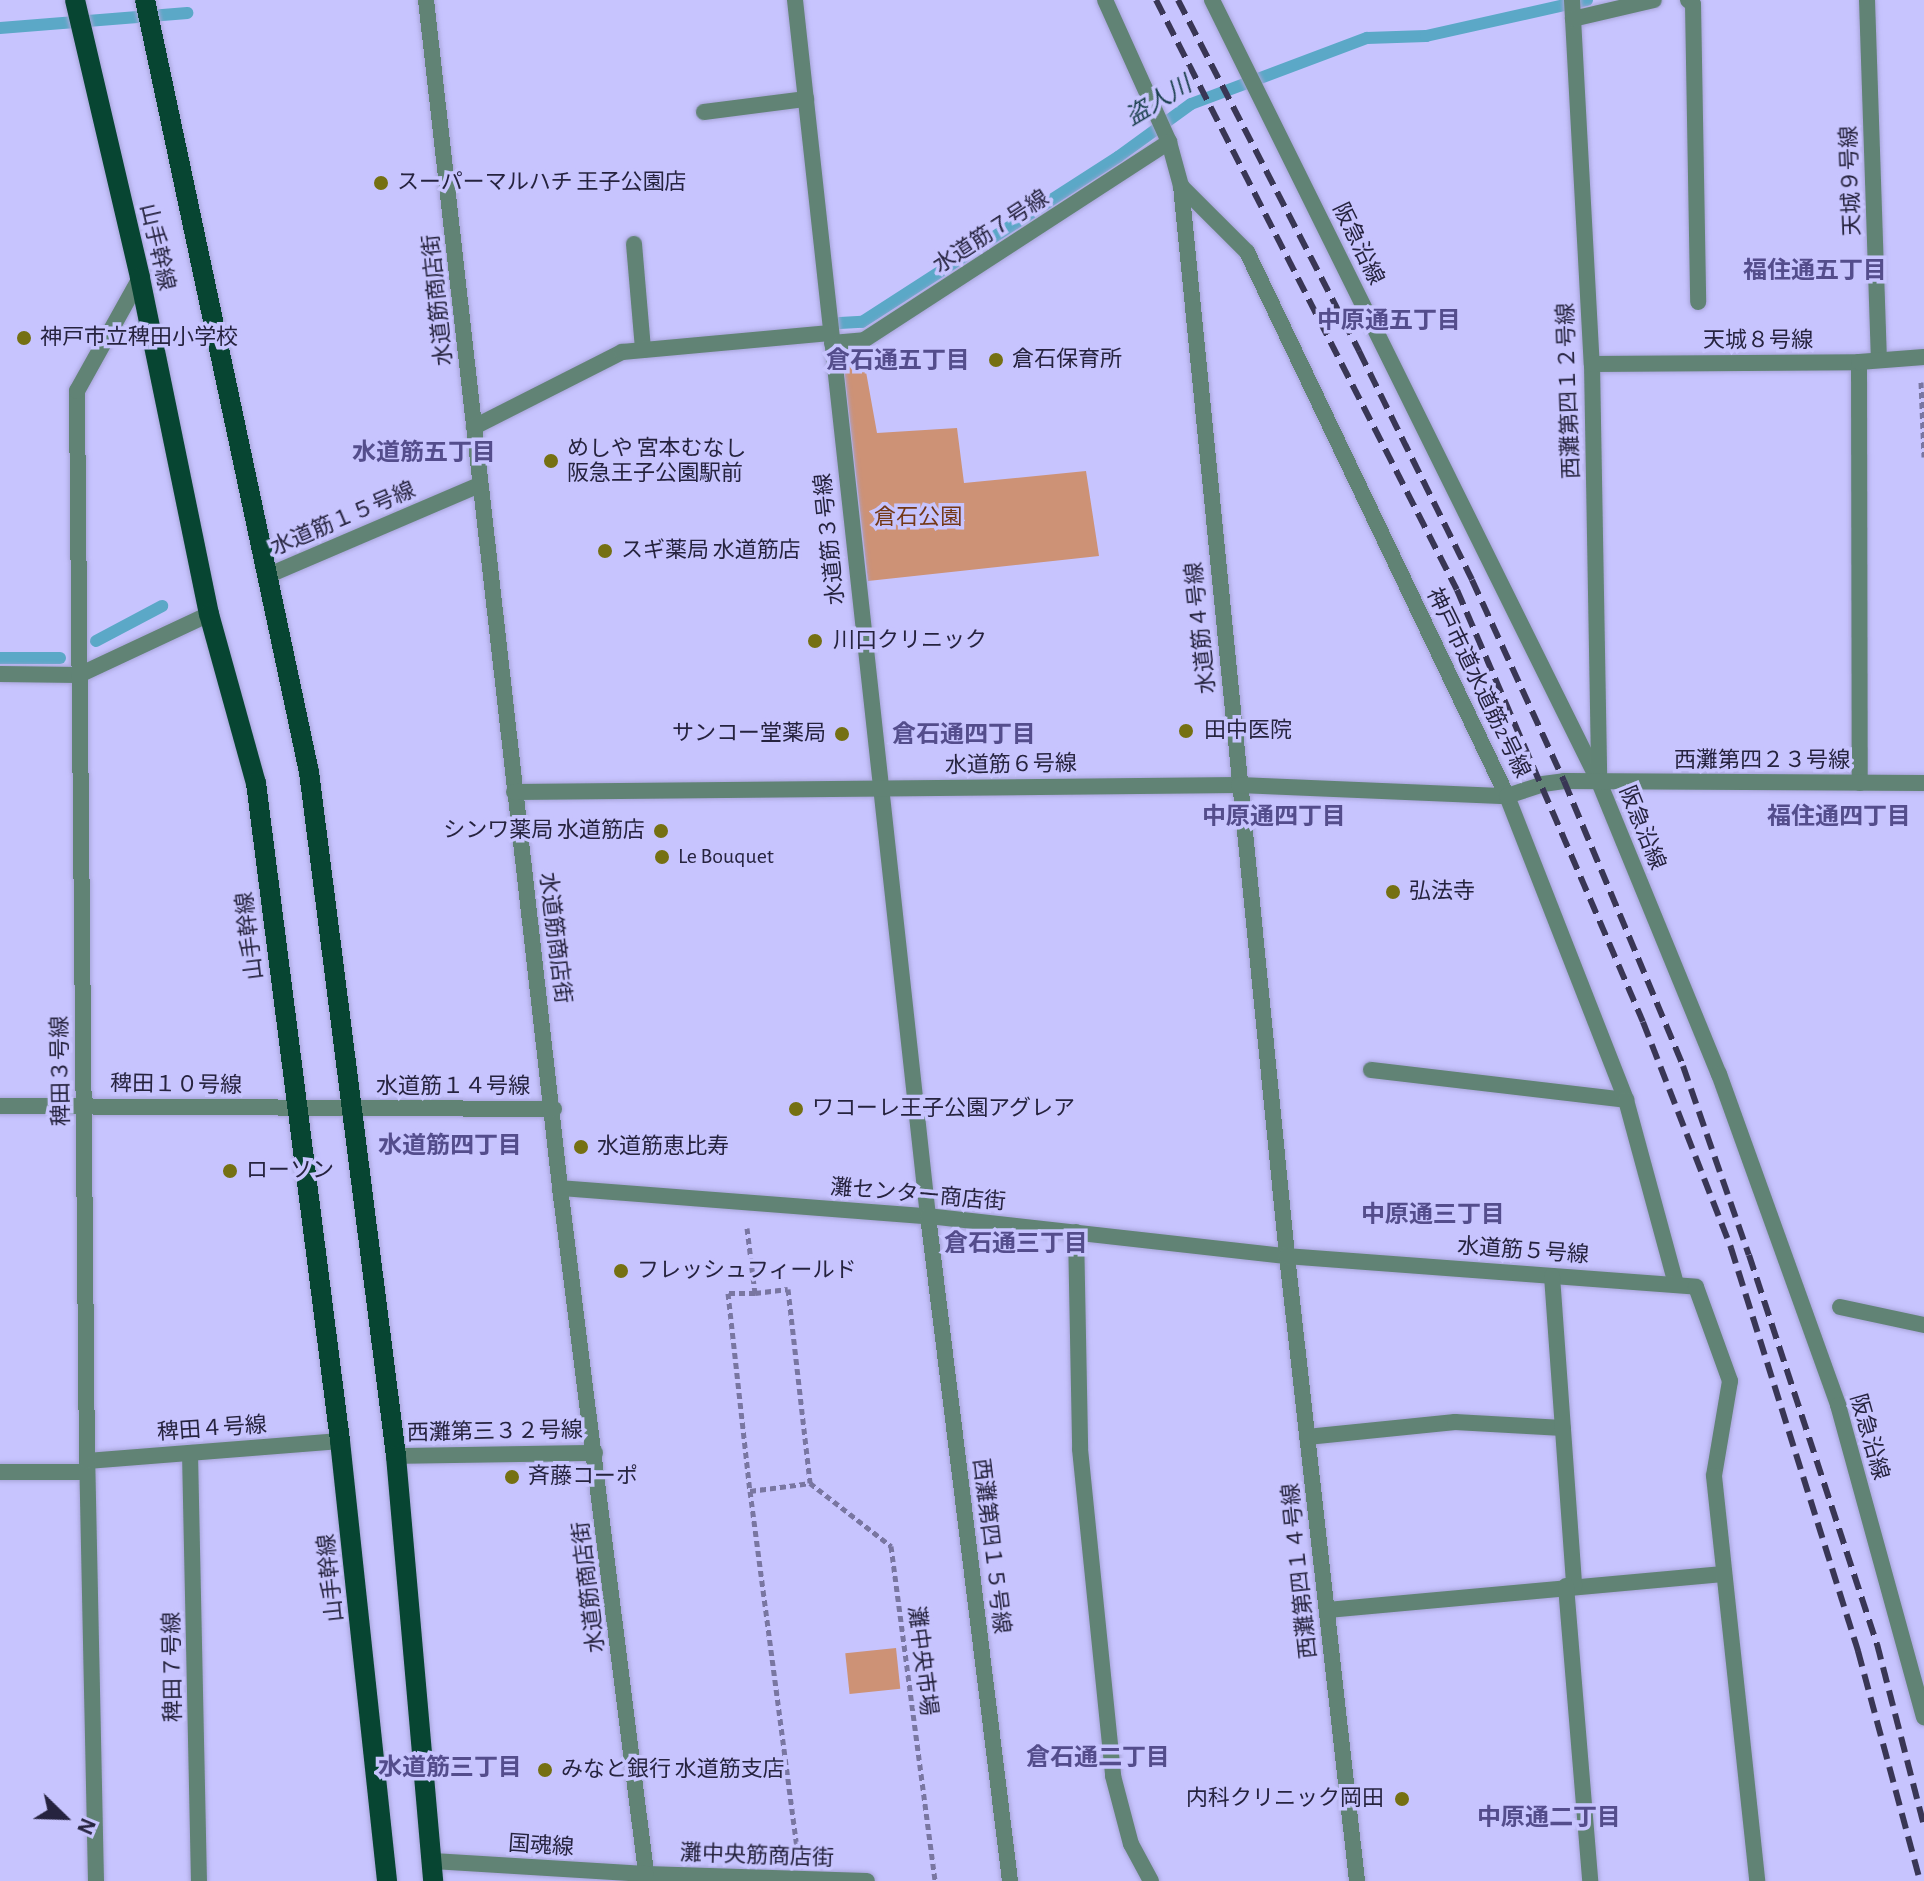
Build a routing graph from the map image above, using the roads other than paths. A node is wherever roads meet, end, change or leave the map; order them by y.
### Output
1 (75, 0) edge
2 (145, 0) edge
3 (426, 0) edge
4 (795, 0) edge
5 (1105, 0) edge
6 (1212, 0) edge
7 (1654, 0) edge
8 (1688, 0) edge
9 (1867, 0) edge
10 (1572, 12) edge
11 (806, 99) junction
12 (704, 112) dead end
13 (1168, 140) junction
14 (1181, 186) junction
15 (634, 244) dead end
16 (140, 278) junction
17 (1698, 302) dead end
18 (831, 338) junction
19 (643, 350) junction
20 (1922, 357) edge
21 (1879, 360) junction
22 (1859, 362) junction
23 (1592, 364) junction
24 (474, 427) junction
25 (479, 485) junction
26 (269, 575) junction
27 (209, 614) junction
28 (0, 674) edge
29 (79, 675) junction
30 (1599, 782) junction
31 (1860, 783) junction
32 (1924, 783) edge
33 (1239, 785) junction
34 (879, 789) junction
35 (514, 792) junction
36 (1507, 796) junction
37 (1371, 1070) dead end
38 (1626, 1100) junction
39 (0, 1106) edge
40 (83, 1106) junction
41 (554, 1109) junction
42 (295, 1110) junction
43 (352, 1110) junction
44 (560, 1188) junction
45 (928, 1216) junction
46 (1076, 1232) junction
47 (1279, 1255) junction
48 (1552, 1276) junction
49 (1676, 1284) junction
50 (1840, 1307) dead end
51 (1924, 1325) edge
52 (1563, 1428) junction
53 (1307, 1437) junction
54 (340, 1441) junction
55 (190, 1453) junction
56 (595, 1453) junction
57 (396, 1456) junction
58 (87, 1467) junction
59 (0, 1472) edge
60 (1723, 1574) junction
61 (1570, 1586) junction
62 (1327, 1610) junction
63 (1924, 1717) edge
64 (433, 1871) edge
65 (646, 1878) edge
66 (96, 1881) edge
67 (199, 1881) edge
68 (387, 1881) edge
69 (867, 1881) edge
70 (1010, 1881) edge
71 (1151, 1881) edge
72 (1357, 1881) edge
73 (1590, 1881) edge
74 (1757, 1881) edge

1 - 16 main road, 山手幹線
2 - 26 main road, 山手幹線
3 - 24 street, 水道筋商店街
4 - 11 street, 水道筋３号線
5 - 13 street, 神戸市道水道筋2号線
6 - 30 street, 阪急沿線
7 - 10 street
8 - 17 street
9 - 21 street, 天城９号線
10 - 23 street, 西灘第四１２号線
11 - 12 street
11 - 18 street, 水道筋３号線
13 - 14 street, 神戸市道水道筋2号線
13 - 18 street, 水道筋７号線
14 - 33 street, 水道筋４号線
14 - 36 street, 神戸市道水道筋2号線
15 - 19 street
16 - 27 main road, 山手幹線
16 - 29 street, 稗田３号線
18 - 19 street, 水道筋７号線
18 - 34 street, 水道筋３号線
19 - 24 street, 水道筋７号線
20 - 21 street, 天城８号線
21 - 22 street, 天城８号線
22 - 23 street, 天城８号線
22 - 31 street
23 - 30 street, 西灘第四１２号線
24 - 25 street, 水道筋商店街
25 - 26 street, 水道筋１５号線
25 - 35 street, 水道筋商店街
26 - 43 main road, 山手幹線
27 - 29 street
27 - 42 main road, 山手幹線
28 - 29 street
29 - 40 street, 稗田３号線
30 - 31 street, 西灘第四２３号線
30 - 36 street, 西灘第四２３号線
30 - 63 street, 阪急沿線
31 - 32 street, 西灘第四２３号線
33 - 34 street, 水道筋６号線
33 - 36 street, 水道筋６号線
33 - 47 street, 水道筋４号線
34 - 35 street, 水道筋６号線
34 - 45 street, 水道筋３号線
35 - 41 street, 水道筋商店街
36 - 38 street, 神戸市道水道筋2号線
37 - 38 street
38 - 49 street, 神戸市道水道筋2号線
39 - 40 street, 稗田１０号線
40 - 42 street, 稗田１０号線
40 - 58 street, 稗田３号線
41 - 43 street, 水道筋１４号線
41 - 44 street, 水道筋商店街
42 - 43 street, 稗田１０号線
42 - 54 main road, 山手幹線
43 - 57 main road, 山手幹線
44 - 45 street, 灘センター商店街
44 - 56 street, 水道筋商店街
45 - 46 street, 灘センター商店街
45 - 70 street, 西灘第四１５号線
46 - 47 street, 灘センター商店街
46 - 71 street
47 - 48 street, 水道筋５号線
47 - 53 street, 西灘第四１４号線
48 - 49 street, 水道筋５号線
48 - 52 street
49 - 60 street
50 - 51 street
52 - 53 street
52 - 61 street
53 - 62 street, 西灘第四１４号線
54 - 55 street, 稗田４号線
54 - 68 main road, 山手幹線
55 - 58 street, 稗田４号線
55 - 67 street, 稗田７号線
56 - 57 street, 西灘第三３２号線
56 - 65 street, 水道筋商店街
57 - 64 main road, 山手幹線
58 - 59 street, 稗田４号線
58 - 66 street, 稗田３号線
60 - 61 street
60 - 74 street
61 - 62 street
61 - 73 street
62 - 72 street, 西灘第四１４号線
64 - 65 street, 国魂線
65 - 69 street, 灘中央筋商店街

